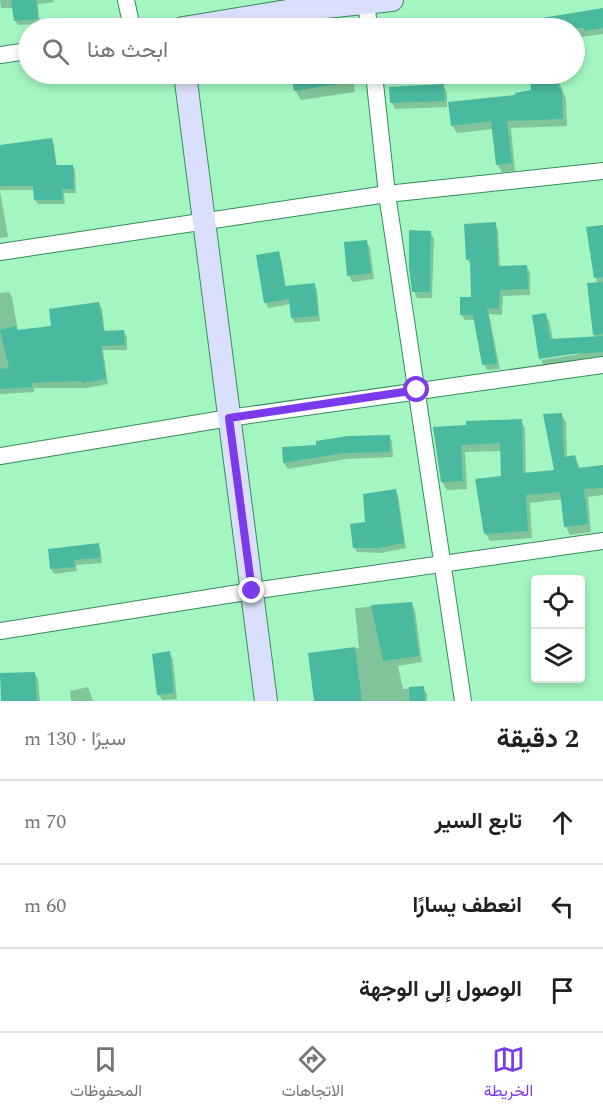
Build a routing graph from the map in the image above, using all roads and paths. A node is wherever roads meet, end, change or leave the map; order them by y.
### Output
1 (126, 0) edge
2 (392, 0) edge
3 (366, 2) edge
4 (130, 18) edge
5 (244, 18) edge
6 (368, 18) edge
7 (18, 52) edge
8 (0, 55) edge
9 (186, 84) edge
10 (375, 84) edge
11 (603, 171) edge
12 (387, 194) junction
13 (205, 220) junction
14 (0, 252) edge
15 (603, 365) edge
16 (417, 390) junction
17 (229, 418) junction
18 (0, 456) edge
19 (603, 541) edge
20 (443, 564) junction
21 (252, 591) junction
22 (0, 631) edge
23 (266, 701) edge
24 (463, 701) edge

1 - 4 street
2 - 3 street
3 - 5 street
3 - 6 street
7 - 8 street
9 - 13 street
10 - 12 street
11 - 12 street
12 - 13 street
12 - 16 street
13 - 14 street
13 - 17 street
15 - 16 street
16 - 17 street
16 - 20 street
17 - 18 street
17 - 21 street
19 - 20 street
20 - 21 street
20 - 24 street
21 - 22 street
21 - 23 street

